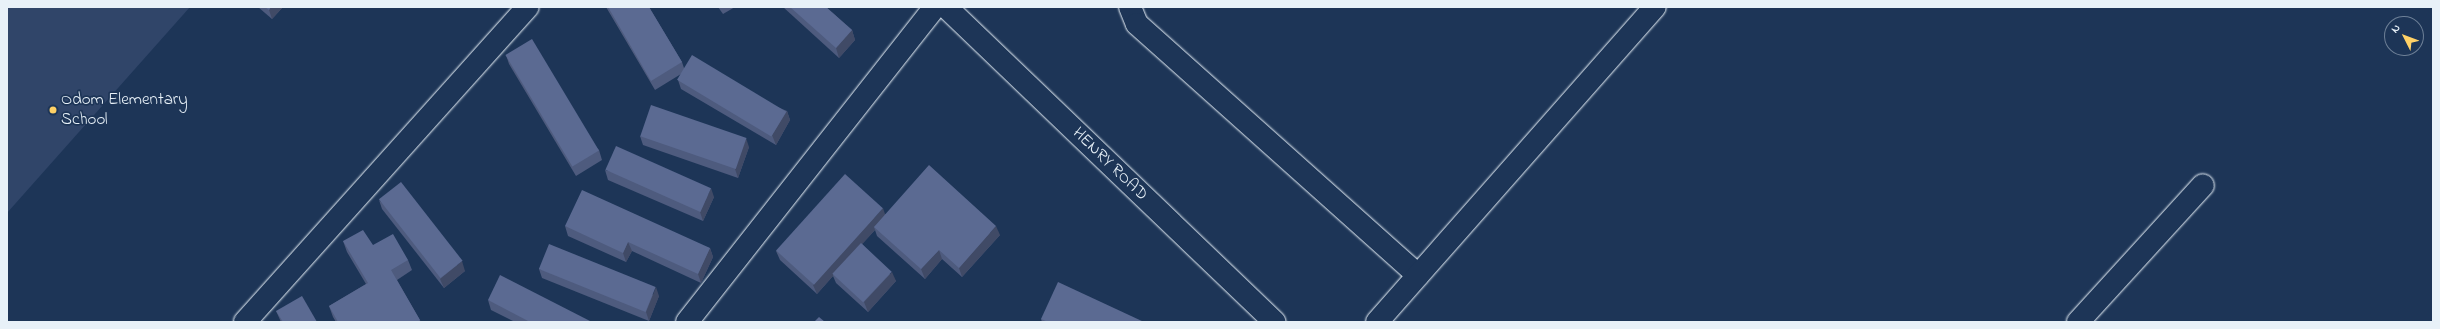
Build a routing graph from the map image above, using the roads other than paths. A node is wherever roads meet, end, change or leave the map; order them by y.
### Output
1 (528, 7) edge
2 (935, 7) edge
3 (946, 7) edge
4 (1130, 7) edge
5 (1655, 7) edge
6 (2203, 185) dead end
7 (1418, 275) junction
8 (1272, 321) edge
9 (246, 322) edge
10 (687, 322) edge
11 (1377, 322) edge
12 (2078, 322) edge

1 - 9 street
2 - 10 street
3 - 8 street, HENRY ROAD
4 - 7 street
5 - 7 street
6 - 12 street
7 - 11 street

